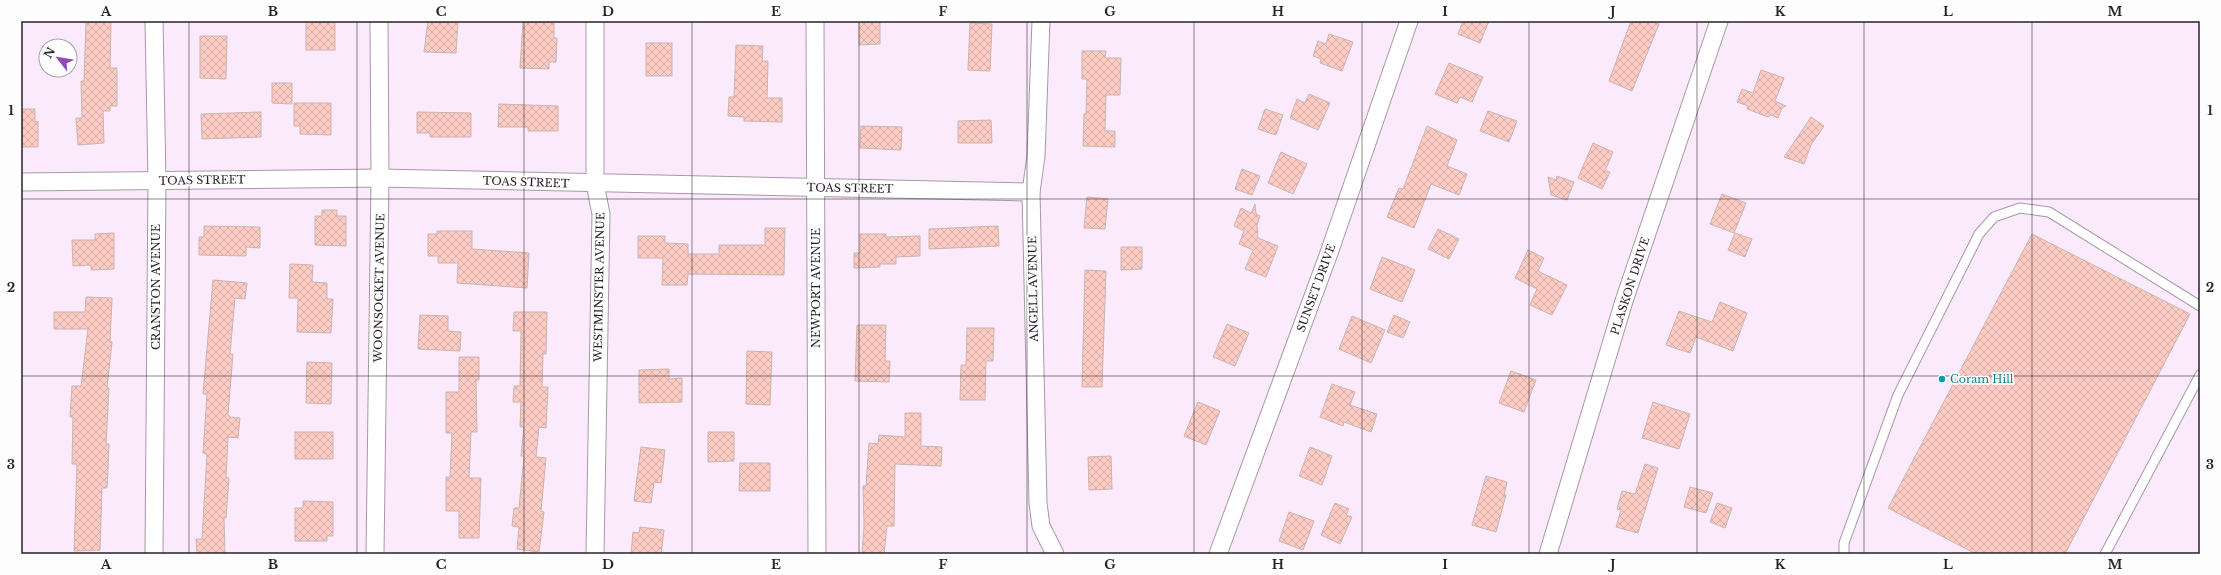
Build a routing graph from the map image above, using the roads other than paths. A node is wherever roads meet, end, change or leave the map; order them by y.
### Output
1 (154, 21) edge
2 (379, 21) edge
3 (595, 21) edge
4 (815, 21) edge
5 (1041, 21) edge
6 (1409, 21) edge
7 (1719, 21) edge
8 (380, 178) junction
9 (157, 181) junction
10 (21, 182) edge
11 (596, 184) junction
12 (815, 188) junction
13 (1031, 192) junction
14 (2200, 306) edge
15 (2200, 375) edge
16 (154, 554) edge
17 (375, 554) edge
18 (595, 554) edge
19 (817, 554) edge
20 (1055, 554) edge
21 (1218, 554) edge
22 (1548, 554) edge
23 (1844, 554) edge
24 (2105, 554) edge

1 - 9 street, CRANSTON AVENUE
2 - 8 street, WOONSOCKET AVENUE
3 - 11 street, WESTMINSTER AVENUE
4 - 12 street, NEWPORT AVENUE
5 - 13 street, ANGELL AVENUE
6 - 21 street, SUNSET DRIVE
7 - 22 street, PLASKON DRIVE
8 - 9 street, TOAS STREET
8 - 11 street, TOAS STREET
8 - 17 street, WOONSOCKET AVENUE
9 - 10 street, TOAS STREET
9 - 16 street, CRANSTON AVENUE
11 - 12 street, TOAS STREET
11 - 18 street, WESTMINSTER AVENUE
12 - 13 street, TOAS STREET
12 - 19 street, NEWPORT AVENUE
13 - 20 street, ANGELL AVENUE
14 - 23 lane
15 - 24 lane

